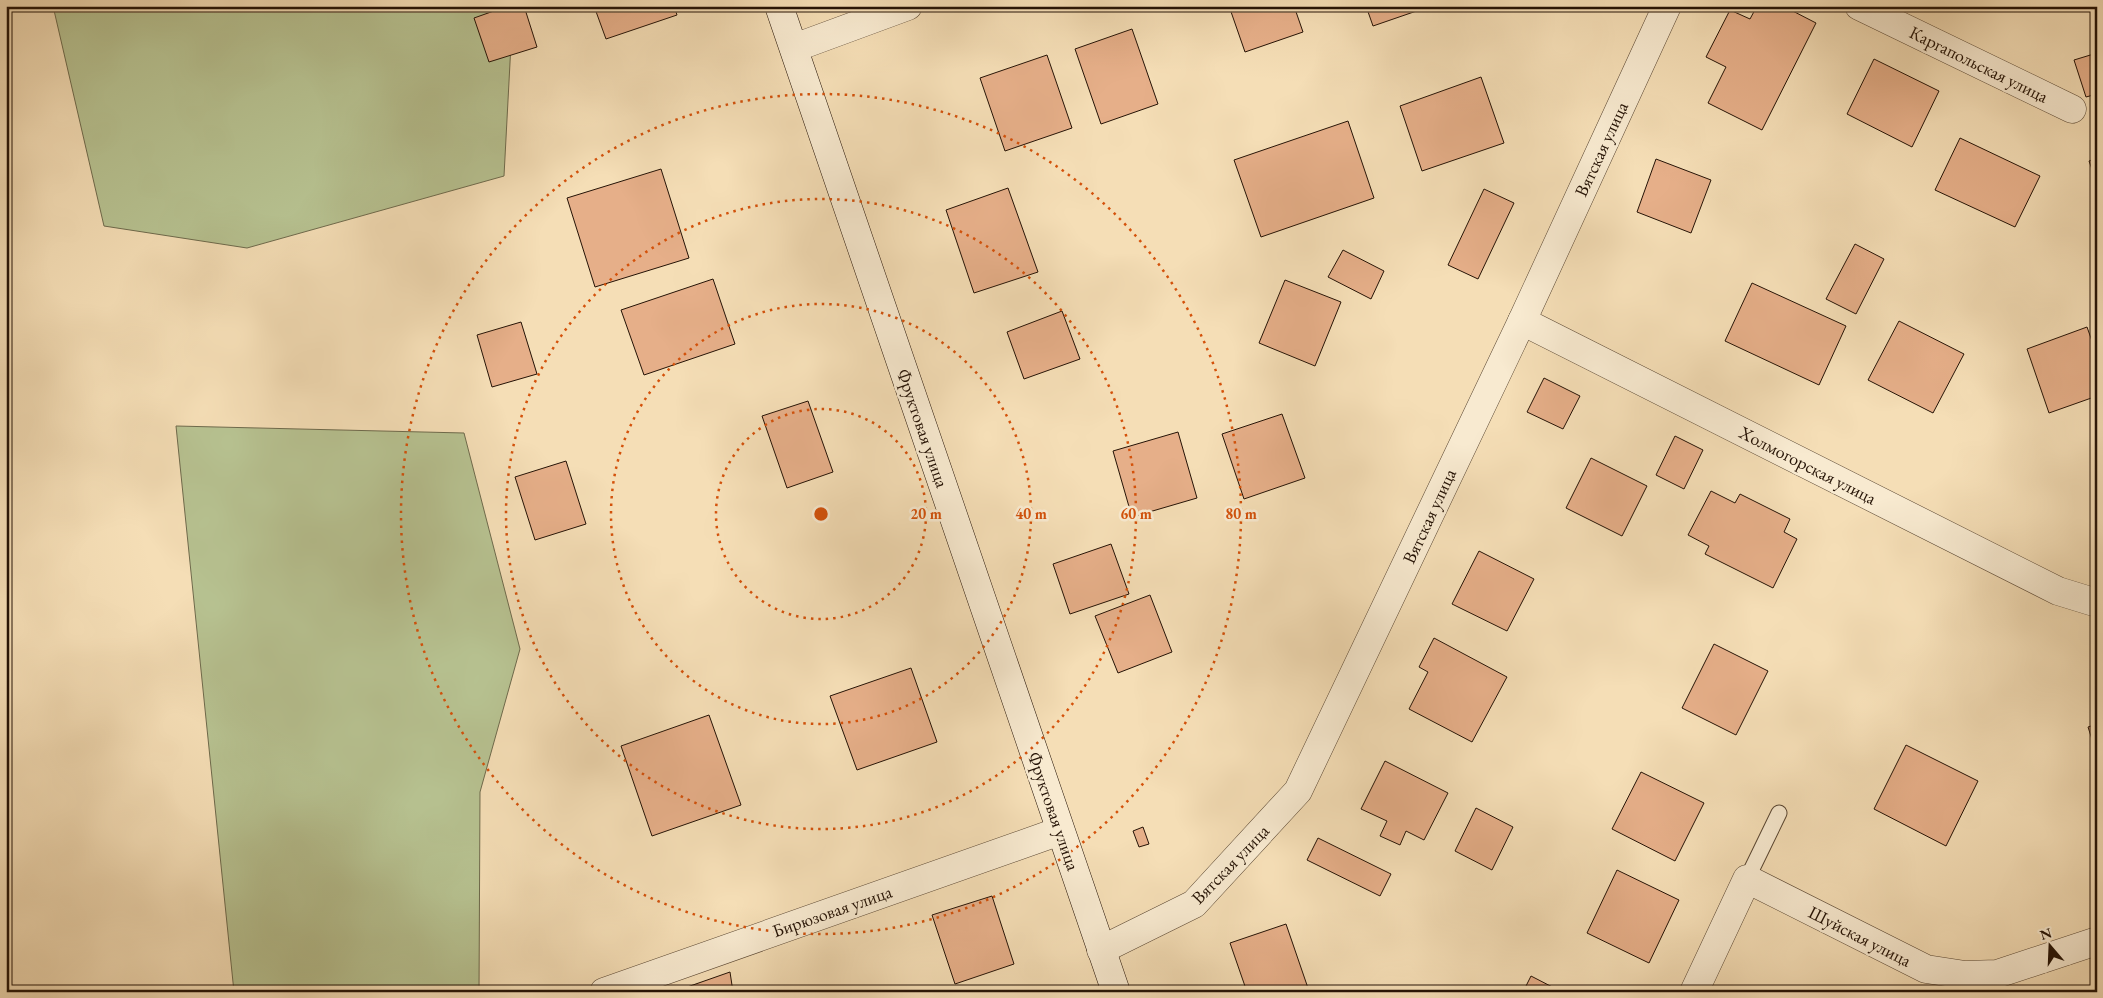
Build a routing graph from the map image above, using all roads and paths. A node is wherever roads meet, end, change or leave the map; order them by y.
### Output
1 (779, 6) edge
2 (908, 6) edge
3 (1667, 6) edge
4 (1859, 6) edge
5 (794, 48) junction
6 (2072, 109) dead end
7 (1522, 321) junction
8 (2097, 603) edge
9 (1779, 813) dead end
10 (1060, 831) junction
11 (1747, 879) junction
12 (2097, 942) edge
13 (1101, 950) junction
14 (604, 992) edge
15 (1116, 992) edge
16 (1694, 992) edge

1 - 5 street, Фруктовая улица
2 - 5 street
3 - 7 street, Вятская улица
4 - 6 street, Каргапольская улица
5 - 10 street, Фруктовая улица
7 - 8 street, Холмогорская улица
7 - 13 street, Вятская улица
9 - 11 lane
10 - 13 street, Фруктовая улица
10 - 14 street, Бирюзовая улица
11 - 12 street, Шуйская улица
11 - 16 street
13 - 15 street, Фруктовая улица

